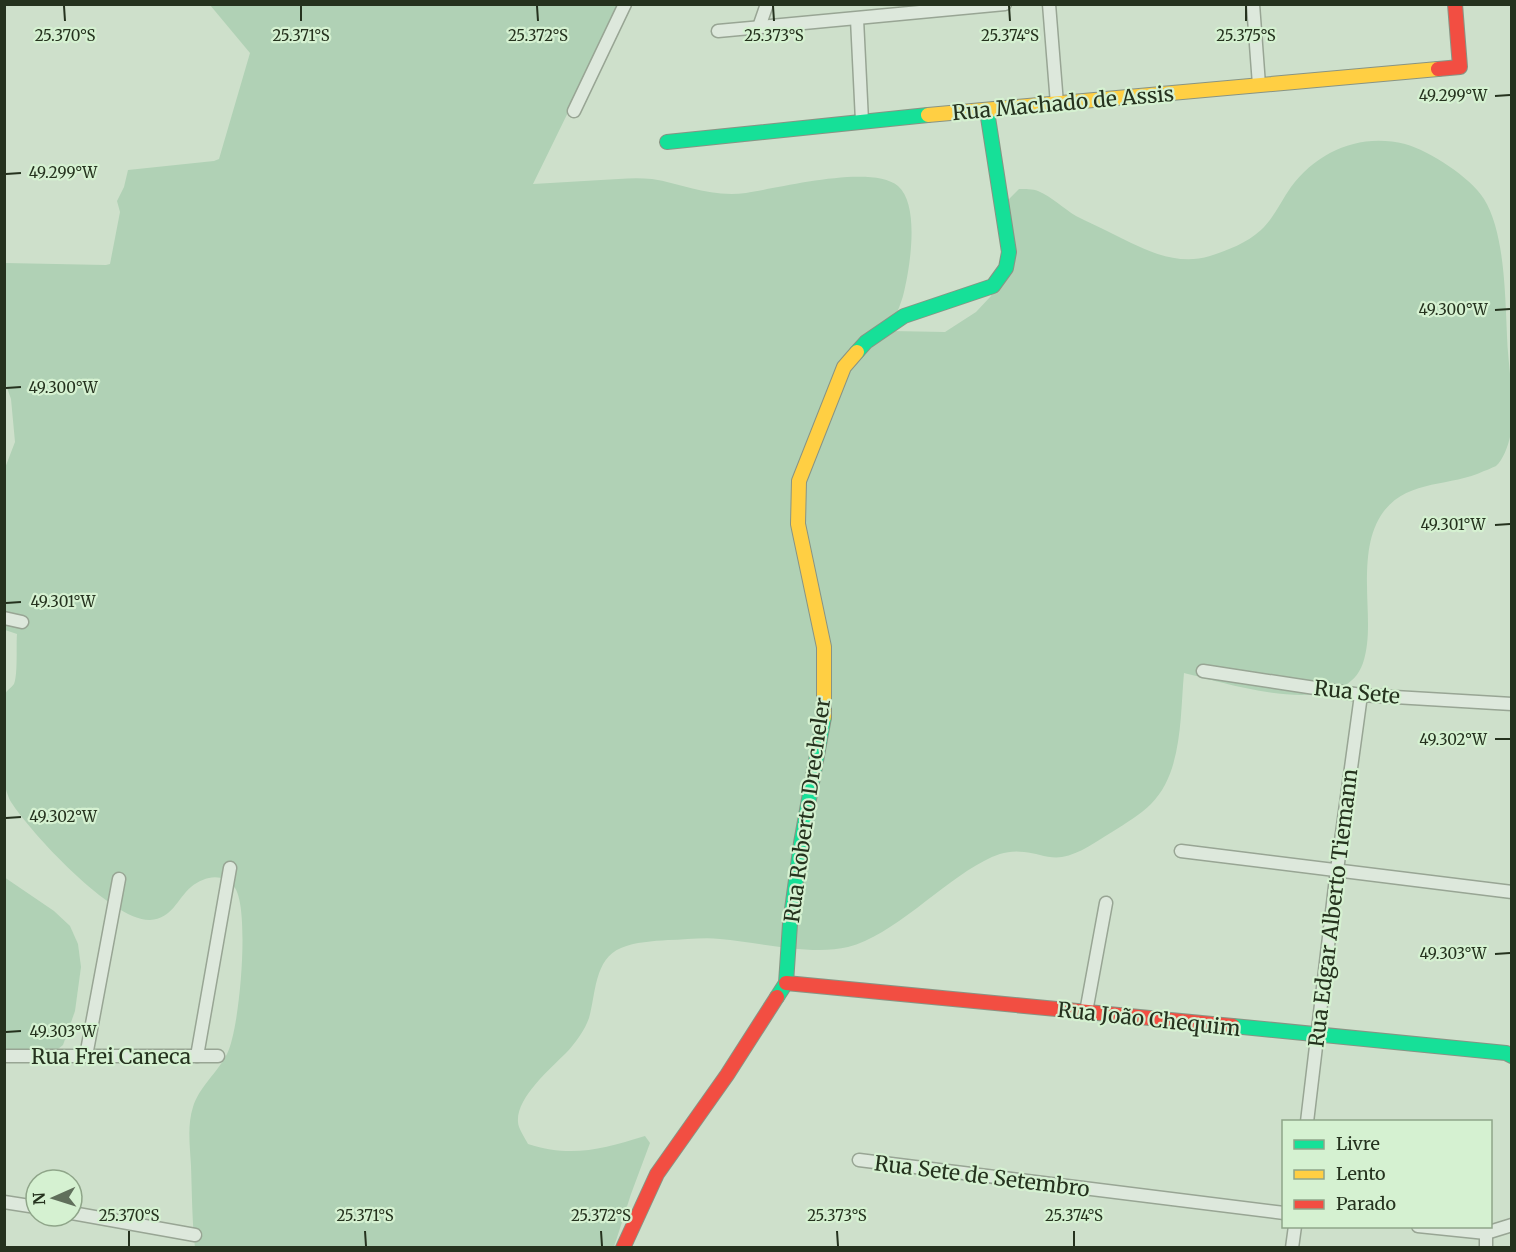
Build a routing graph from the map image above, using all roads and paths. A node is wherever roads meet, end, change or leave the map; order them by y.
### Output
1 (625, 4) edge
2 (767, 4) edge
3 (1005, 4) edge
4 (1049, 4) edge
5 (1253, 4) edge
6 (1455, 4) edge
7 (857, 19) junction
8 (759, 27) junction
9 (718, 30) dead end
10 (1259, 85) junction
11 (1058, 104) junction
12 (574, 111) dead end
13 (987, 111) junction
14 (862, 121) junction
15 (667, 142) dead end
16 (4, 618) edge
17 (22, 622) dead end
18 (1203, 671) dead end
19 (1361, 695) junction
20 (1512, 704) edge
21 (1181, 851) dead end
22 (230, 868) dead end
23 (1337, 870) junction
24 (119, 879) dead end
25 (1512, 892) edge
26 (1106, 903) dead end
27 (786, 983) junction
28 (1086, 1012) junction
29 (1316, 1035) junction
30 (5, 1056) edge
31 (86, 1056) junction
32 (197, 1056) junction
33 (218, 1056) dead end
34 (1512, 1056) edge
35 (1307, 1120) edge
36 (859, 1160) dead end
37 (4, 1202) edge
38 (24, 1205) edge
39 (1282, 1213) edge
40 (84, 1215) edge
41 (1512, 1225) edge
42 (1295, 1228) edge
43 (1429, 1228) edge
44 (1486, 1233) junction
45 (195, 1235) dead end
46 (623, 1248) edge
47 (1292, 1248) edge
48 (1486, 1248) edge

1 - 12 street
2 - 8 street
3 - 7 street
4 - 11 street
5 - 10 street
6 - 10 street, Rua Machado de Assis
7 - 8 street
7 - 14 street
8 - 9 street
10 - 11 street, Rua Machado de Assis
11 - 13 street, Rua Machado de Assis
13 - 14 street, Rua Machado de Assis
13 - 27 street, Rua Roberto Drecheler
14 - 15 street, Rua Machado de Assis
16 - 17 street
18 - 19 street, Rua Sete
19 - 20 street, Rua Sete
19 - 23 street, Rua Edgar Alberto Tiemann
21 - 23 street
22 - 32 street
23 - 25 street
23 - 29 street, Rua Edgar Alberto Tiemann
24 - 31 street
26 - 28 street
27 - 28 street, Rua João Chequim
27 - 46 street, Rua Roberto Drecheler
28 - 29 street, Rua João Chequim
29 - 34 street, Rua João Chequim
29 - 35 street, Rua Edgar Alberto Tiemann
30 - 31 street, Rua Frei Caneca
31 - 32 street, Rua Frei Caneca
32 - 33 street, Rua Frei Caneca
36 - 39 street, Rua Sete de Setembro
37 - 38 street
40 - 45 street
41 - 44 street
42 - 47 street
43 - 44 street
44 - 48 street

